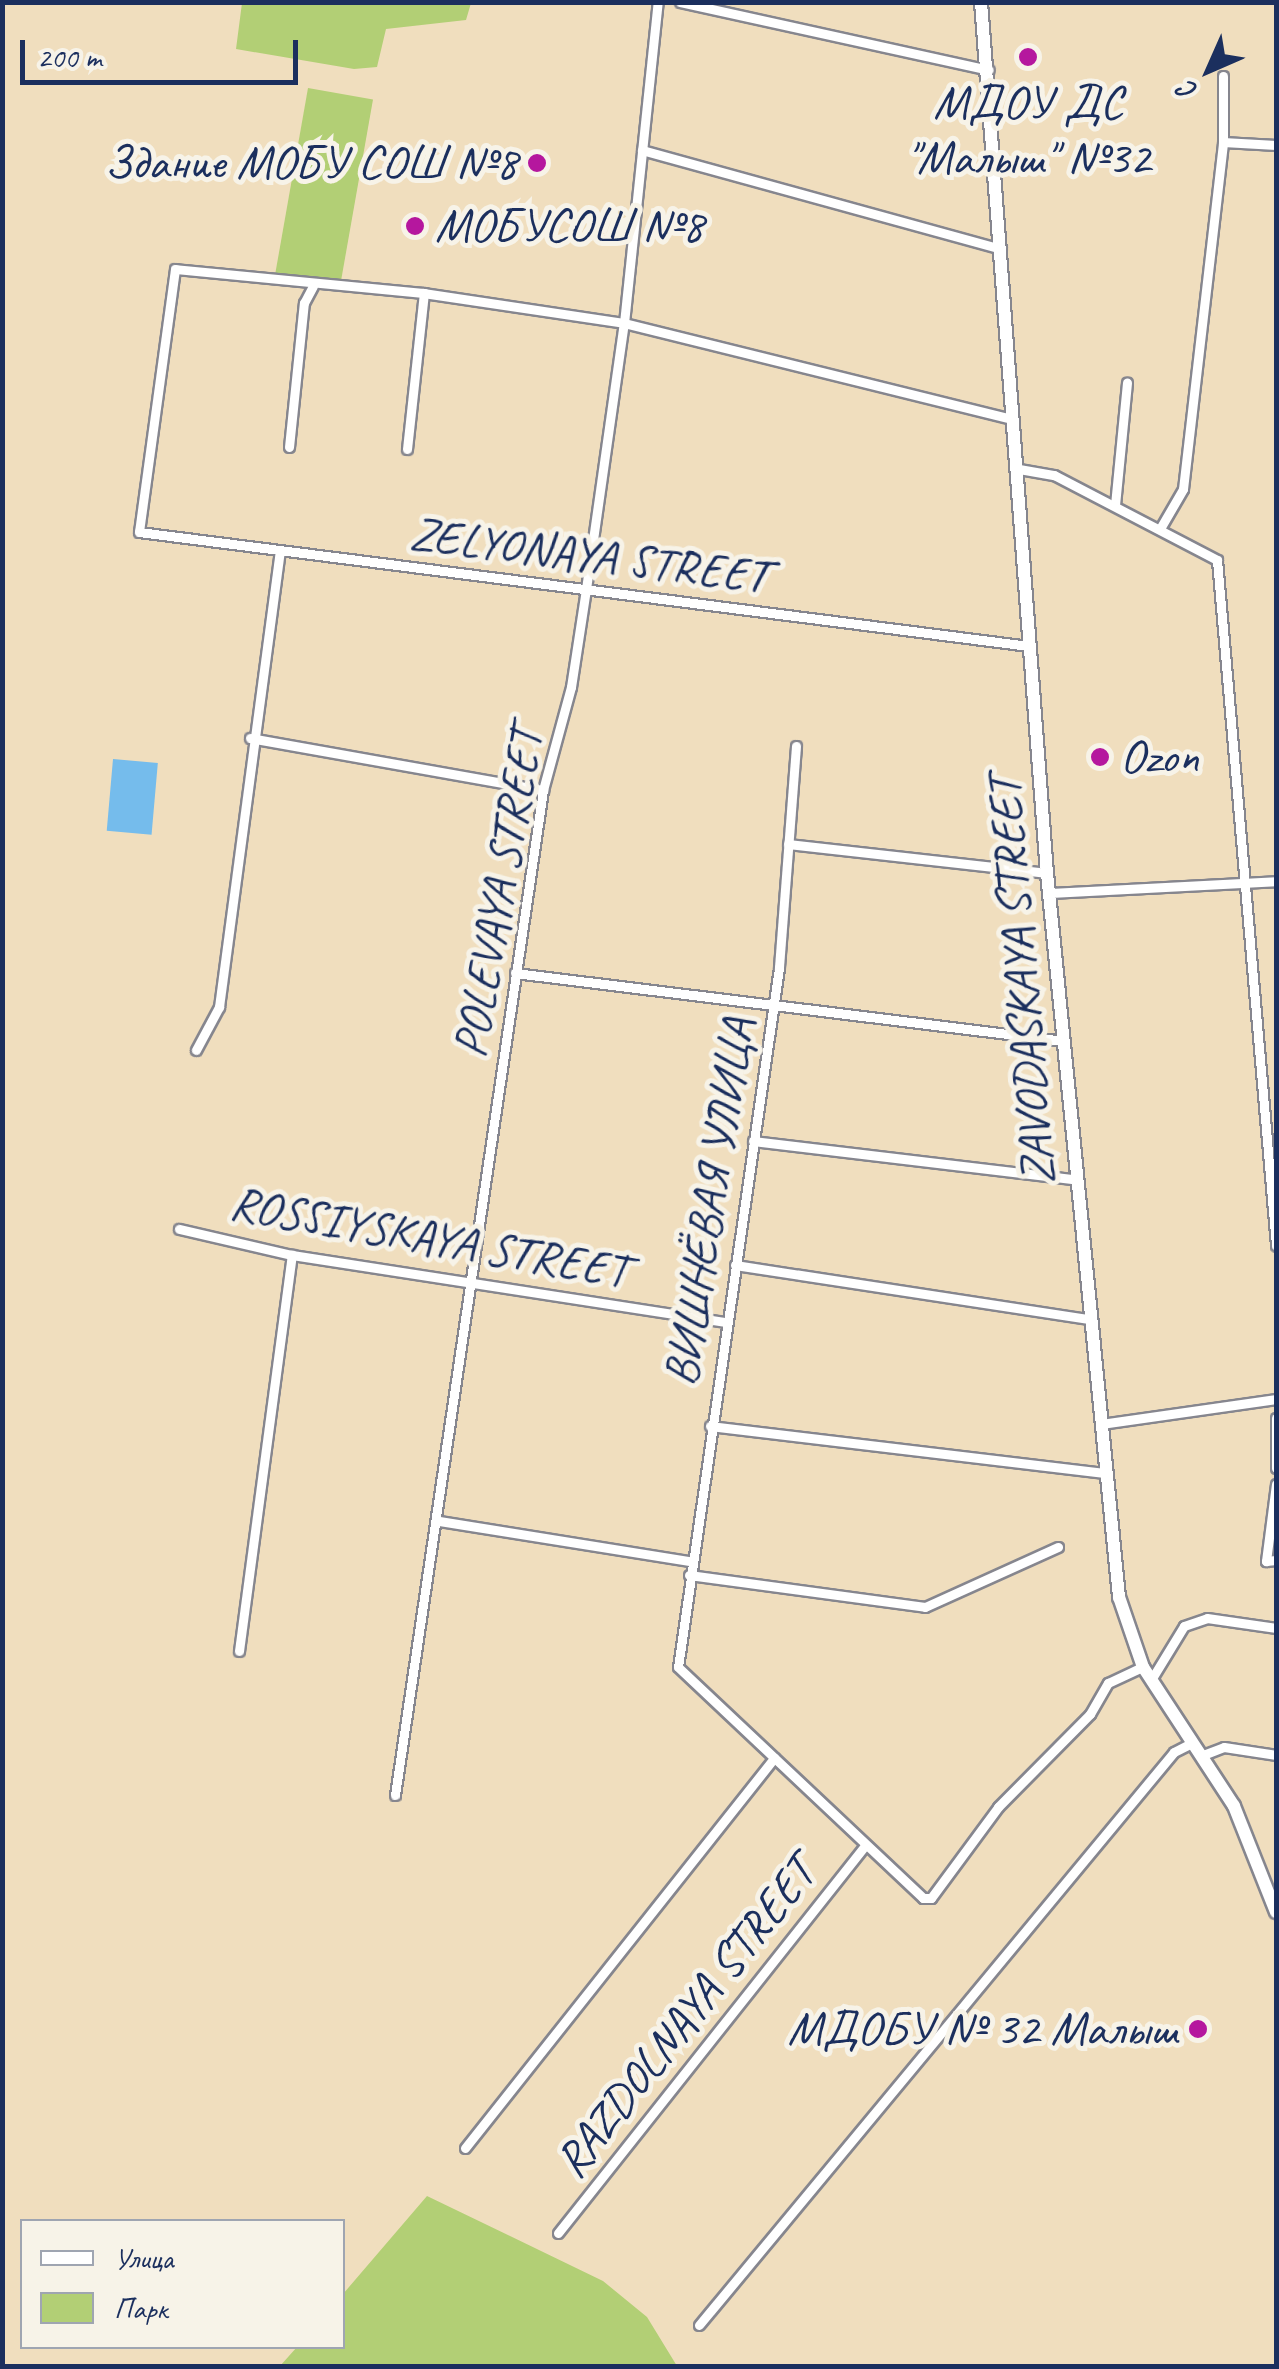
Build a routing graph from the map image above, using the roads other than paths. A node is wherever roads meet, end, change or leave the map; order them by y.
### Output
1 (658, 2) edge
2 (680, 2) edge
3 (980, 2) edge
4 (989, 70) junction
5 (1224, 76) dead end
6 (1223, 142) junction
7 (1276, 145) edge
8 (642, 150) junction
9 (1001, 249) junction
10 (313, 286) junction
11 (424, 293) junction
12 (624, 322) junction
13 (1127, 383) dead end
14 (1012, 419) junction
15 (289, 448) dead end
16 (407, 450) dead end
17 (1018, 469) junction
18 (1115, 505) junction
19 (1161, 527) junction
20 (280, 551) junction
21 (586, 589) junction
22 (1030, 646) junction
23 (250, 738) junction
24 (796, 746) dead end
25 (543, 790) junction
26 (788, 844) junction
27 (1047, 873) junction
28 (1276, 881) edge
29 (1244, 883) junction
30 (1050, 893) junction
31 (516, 973) junction
32 (774, 1006) junction
33 (1064, 1041) junction
34 (196, 1050) dead end
35 (753, 1140) junction
36 (1078, 1180) junction
37 (179, 1229) dead end
38 (1276, 1245) edge
39 (292, 1255) junction
40 (735, 1265) junction
41 (472, 1282) junction
42 (1089, 1319) junction
43 (726, 1322) junction
44 (1276, 1399) edge
45 (1276, 1418) edge
46 (1100, 1424) junction
47 (710, 1426) junction
48 (1276, 1468) edge
49 (1104, 1473) junction
50 (1276, 1484) edge
51 (439, 1522) junction
52 (1058, 1547) dead end
53 (690, 1560) junction
54 (1271, 1560) edge
55 (689, 1574) junction
56 (1276, 1628) edge
57 (239, 1651) dead end
58 (1147, 1673) junction
59 (1192, 1743) junction
60 (1203, 1755) junction
61 (1276, 1755) edge
62 (774, 1758) junction
63 (395, 1795) dead end
64 (866, 1845) junction
65 (1274, 1890) edge
66 (1276, 1912) edge
67 (465, 2148) dead end
68 (558, 2233) dead end
69 (699, 2325) dead end

1 - 8 street, POLEVAYA STREET
2 - 4 street
3 - 4 main road, ZAVODASKAYA STREET
4 - 9 main road, ZAVODASKAYA STREET
5 - 6 street
6 - 7 street
6 - 19 street
8 - 9 street
8 - 12 street, POLEVAYA STREET
9 - 14 main road, ZAVODASKAYA STREET
10 - 11 street
10 - 15 street
10 - 20 street, ZELYONAYA STREET
11 - 12 street
11 - 16 street
12 - 14 street
12 - 21 street, POLEVAYA STREET
13 - 18 street
14 - 17 main road, ZAVODASKAYA STREET
17 - 18 street
17 - 22 main road, ZAVODASKAYA STREET
18 - 19 street
19 - 29 street
20 - 21 street, ZELYONAYA STREET
20 - 23 street
21 - 22 street, ZELYONAYA STREET
21 - 25 street, POLEVAYA STREET
22 - 27 main road, ZAVODASKAYA STREET
23 - 25 street
23 - 34 street
24 - 26 street, ВИШНЁВАЯ УЛИЦА
25 - 31 street, POLEVAYA STREET
26 - 27 street
26 - 32 street, ВИШНЁВАЯ УЛИЦА
27 - 30 main road, ZAVODASKAYA STREET
28 - 29 street
29 - 30 street
29 - 38 street
30 - 33 main road, ZAVODASKAYA STREET
31 - 32 street
31 - 41 street, POLEVAYA STREET
32 - 33 street
32 - 35 street, ВИШНЁВАЯ УЛИЦА
33 - 36 main road, ZAVODASKAYA STREET
35 - 36 street
35 - 40 street, ВИШНЁВАЯ УЛИЦА
36 - 42 main road, ZAVODASKAYA STREET
37 - 39 street, ROSSIYSKAYA STREET
39 - 41 street, ROSSIYSKAYA STREET
39 - 57 street
40 - 42 street
40 - 43 street, ВИШНЁВАЯ УЛИЦА
41 - 43 street, ROSSIYSKAYA STREET
41 - 51 street, POLEVAYA STREET
42 - 46 main road, ZAVODASKAYA STREET
43 - 47 street, ВИШНЁВАЯ УЛИЦА
44 - 46 street
45 - 48 street
46 - 49 main road, ZAVODASKAYA STREET
47 - 49 street
47 - 53 street, ВИШНЁВАЯ УЛИЦА
49 - 58 main road, ZAVODASKAYA STREET
50 - 54 street
51 - 53 street
51 - 63 street, POLEVAYA STREET
52 - 55 street
53 - 55 street, ВИШНЁВАЯ УЛИЦА
55 - 62 street, ВИШНЁВАЯ УЛИЦА
56 - 58 street
58 - 59 main road, ZAVODASKAYA STREET
58 - 64 street
59 - 60 main road, ZAVODASKAYA STREET
59 - 69 street
60 - 61 street
60 - 65 main road, ZAVODASKAYA STREET
62 - 64 street
62 - 67 street
64 - 68 street, RAZDOLNAYA STREET
65 - 66 main road, ZAVODASKAYA STREET

